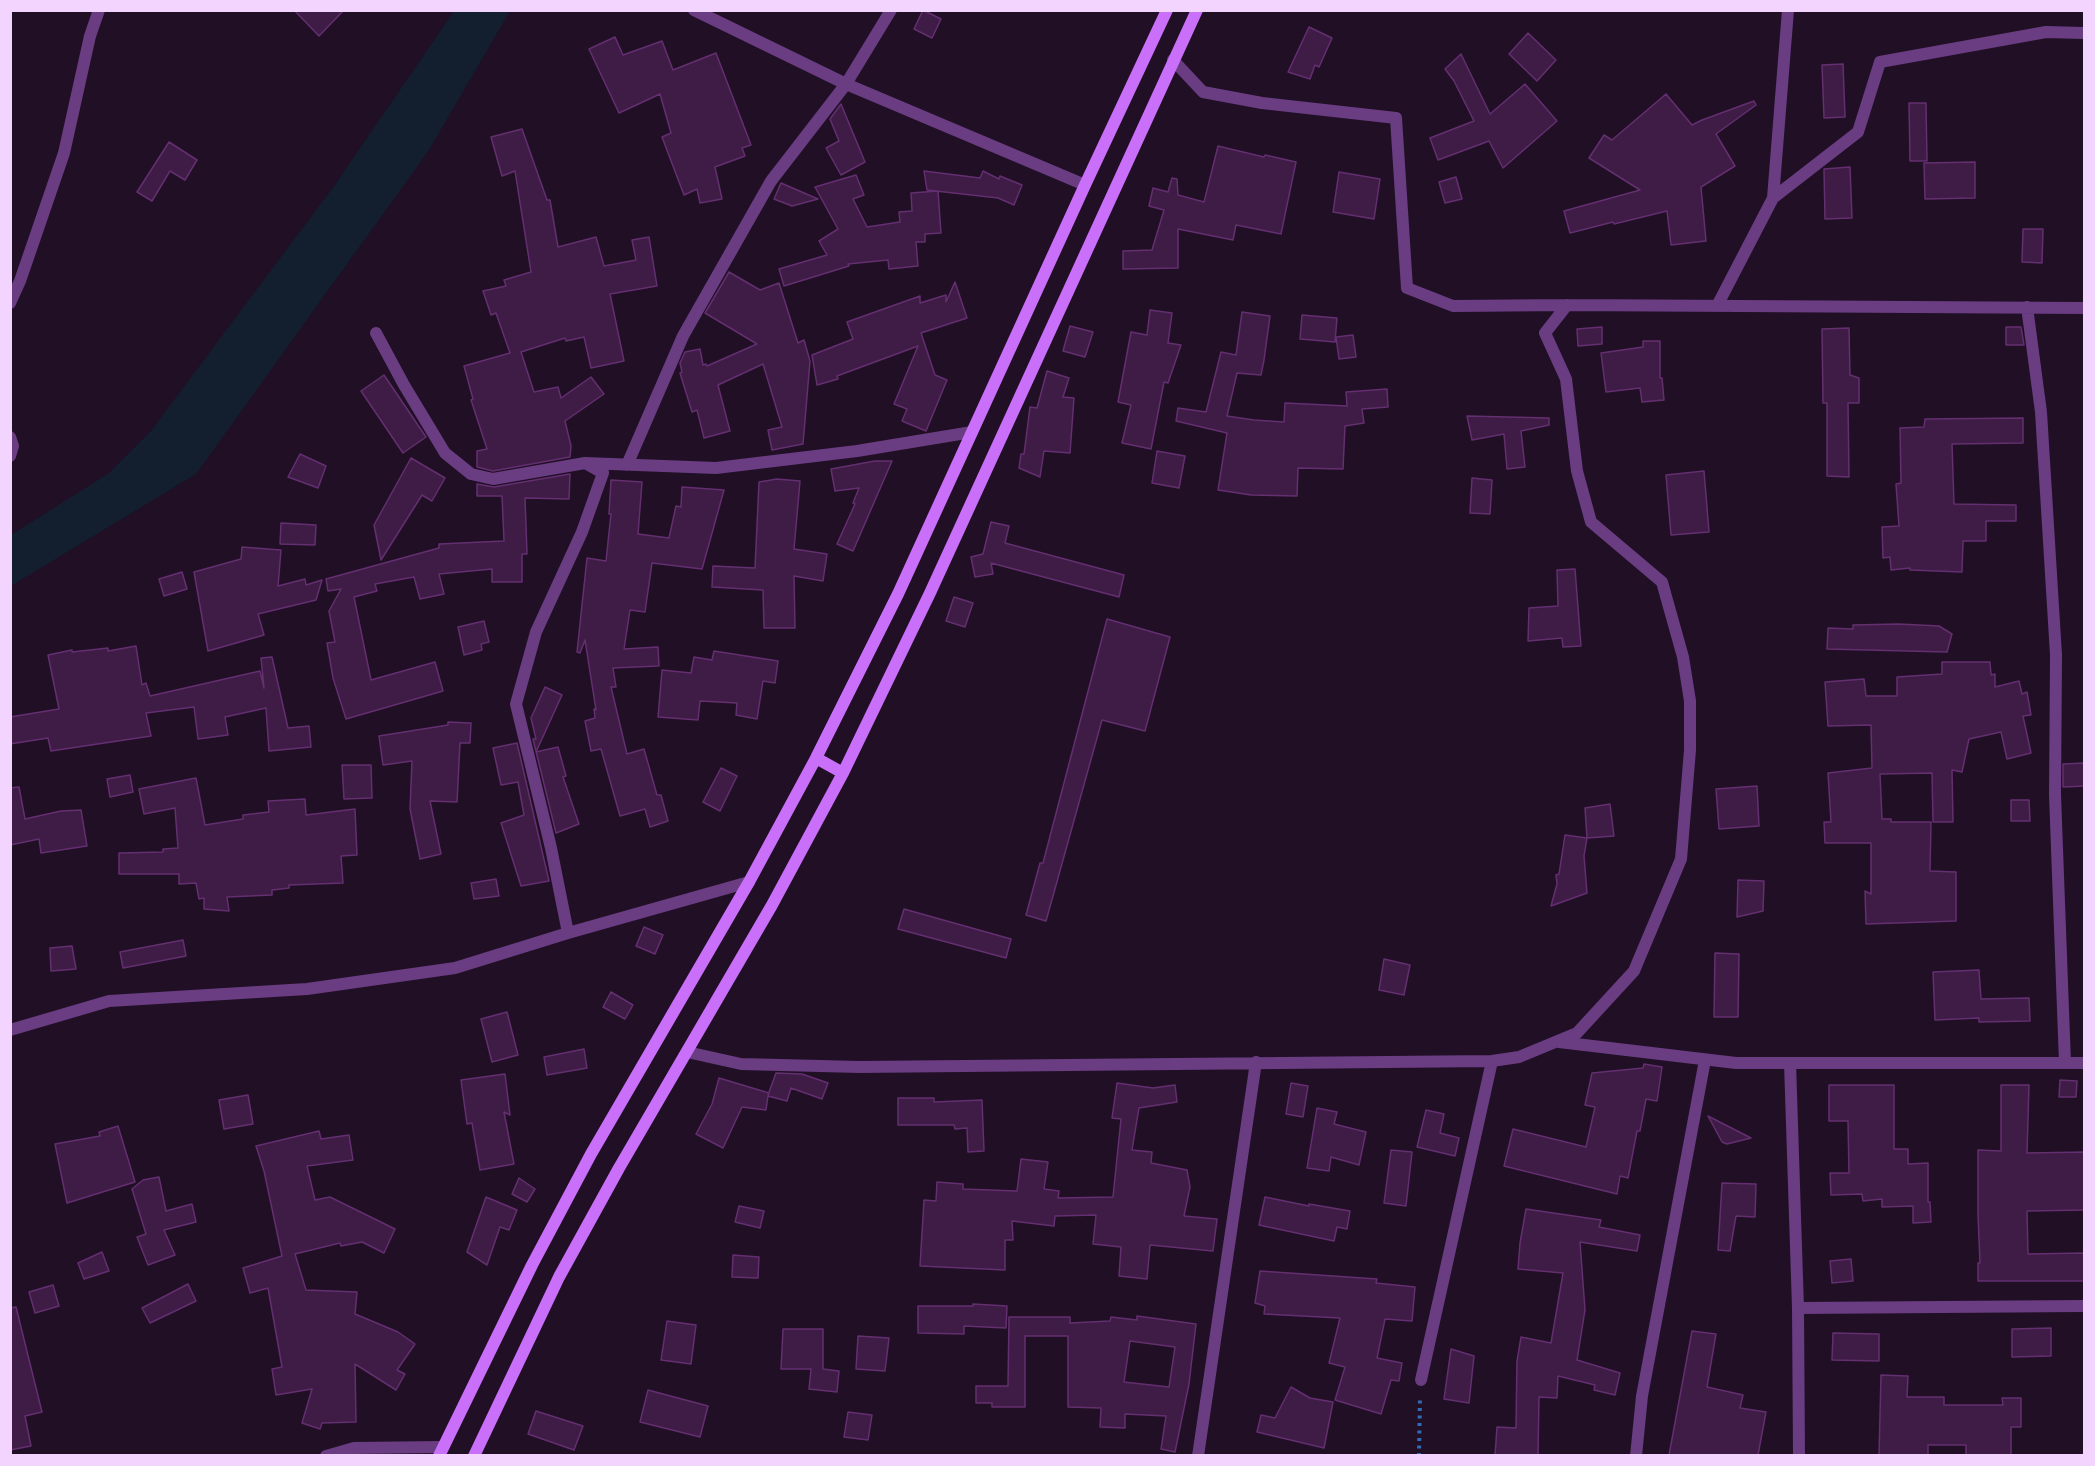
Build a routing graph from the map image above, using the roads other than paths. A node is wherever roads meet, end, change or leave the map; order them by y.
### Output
1 (99, 10) edge
2 (694, 10) edge
3 (891, 10) edge
4 (1167, 10) edge
5 (1197, 10) edge
6 (1788, 10) edge
7 (2085, 33) edge
8 (1173, 60) junction
9 (846, 84) junction
10 (1085, 184) junction
11 (1773, 198) junction
12 (10, 272) edge
13 (20, 281) junction
14 (10, 303) edge
15 (1567, 305) junction
16 (1717, 306) junction
17 (2027, 307) junction
18 (2085, 308) edge
19 (376, 333) dead end
20 (972, 432) junction
21 (10, 437) edge
22 (10, 456) edge
23 (585, 463) junction
24 (627, 465) junction
25 (816, 758) junction
26 (843, 773) junction
27 (749, 882) junction
28 (568, 933) junction
29 (10, 1030) edge
30 (1556, 1041) junction
31 (687, 1052) junction
32 (1705, 1060) junction
33 (1492, 1061) junction
34 (1256, 1062) junction
35 (1790, 1063) junction
36 (2065, 1063) junction
37 (2085, 1063) edge
38 (2085, 1306) edge
39 (1798, 1308) junction
40 (1420, 1380) road end
41 (440, 1451) edge
42 (326, 1455) edge
43 (474, 1455) edge
44 (1198, 1455) edge
45 (1636, 1455) edge
46 (1799, 1455) edge

1 - 13 street
2 - 9 street
3 - 9 street
4 - 10 street
5 - 8 street
6 - 11 street
7 - 11 street
8 - 15 street
8 - 26 street
9 - 10 street
9 - 24 street
10 - 20 street
11 - 16 street
12 - 13 street
13 - 14 street
15 - 16 street
15 - 30 street
16 - 17 street
17 - 18 street
17 - 36 street
19 - 23 street
20 - 24 street
20 - 25 street
21 - 22 street
23 - 24 street
23 - 28 street
25 - 26 street
25 - 27 street
26 - 31 street
27 - 28 street
27 - 41 street
28 - 29 street
30 - 32 street
30 - 33 street
31 - 34 street
31 - 43 street
32 - 35 street
32 - 45 street
33 - 34 street
33 - 40 street
34 - 44 street
35 - 36 street
35 - 39 street
36 - 37 street
38 - 39 street
39 - 46 street
41 - 42 street

